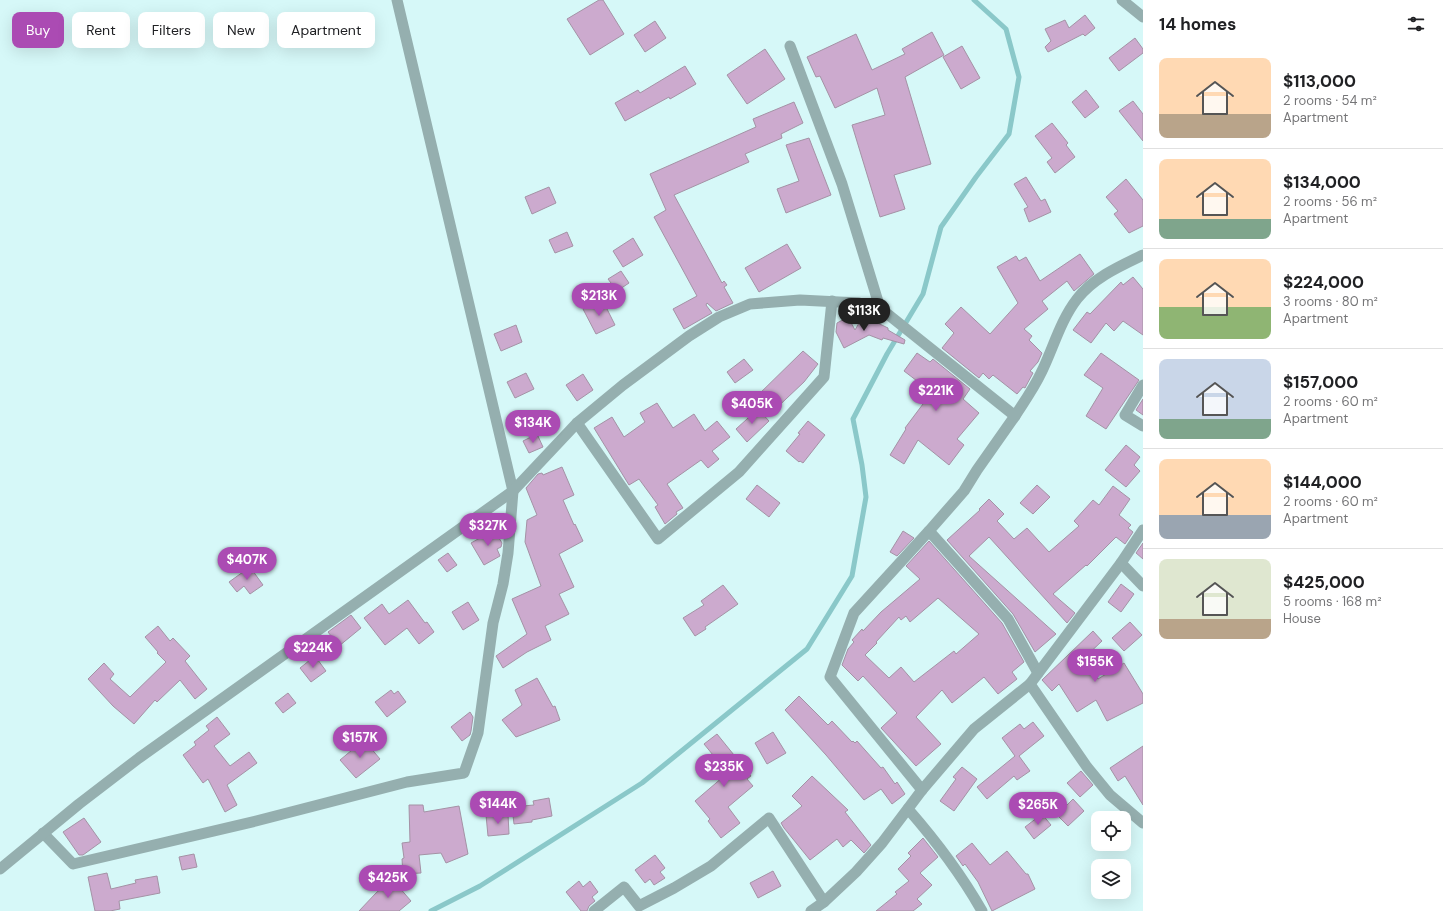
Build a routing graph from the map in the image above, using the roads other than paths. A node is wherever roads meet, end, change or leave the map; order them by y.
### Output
1 (397, 0) edge
2 (1122, 0) edge
3 (1143, 17) edge
4 (790, 46) dead end
5 (1143, 255) edge
6 (832, 301) junction
7 (880, 308) junction
8 (1143, 385) edge
9 (1015, 416) junction
10 (577, 423) junction
11 (1143, 426) edge
12 (513, 491) junction
13 (1143, 530) edge
14 (929, 531) junction
15 (1121, 563) junction
16 (1143, 586) edge
17 (1038, 673) junction
18 (1030, 684) junction
19 (922, 790) junction
20 (908, 809) junction
21 (1143, 823) edge
22 (43, 833) junction
23 (0, 869) edge
24 (824, 902) junction
25 (594, 911) edge
26 (811, 911) edge
27 (982, 911) edge

1 - 12 street
2 - 3 street
4 - 7 street
5 - 9 street
6 - 7 street
6 - 10 street
6 - 10 street
7 - 9 street
8 - 11 street
9 - 14 street
10 - 12 street
12 - 22 street
12 - 22 street
13 - 15 street
14 - 17 street
14 - 19 street
15 - 16 street
15 - 17 street
17 - 18 street
18 - 19 street
18 - 21 street
19 - 20 street
20 - 24 street
20 - 27 street
22 - 23 street
24 - 25 street
24 - 26 street

